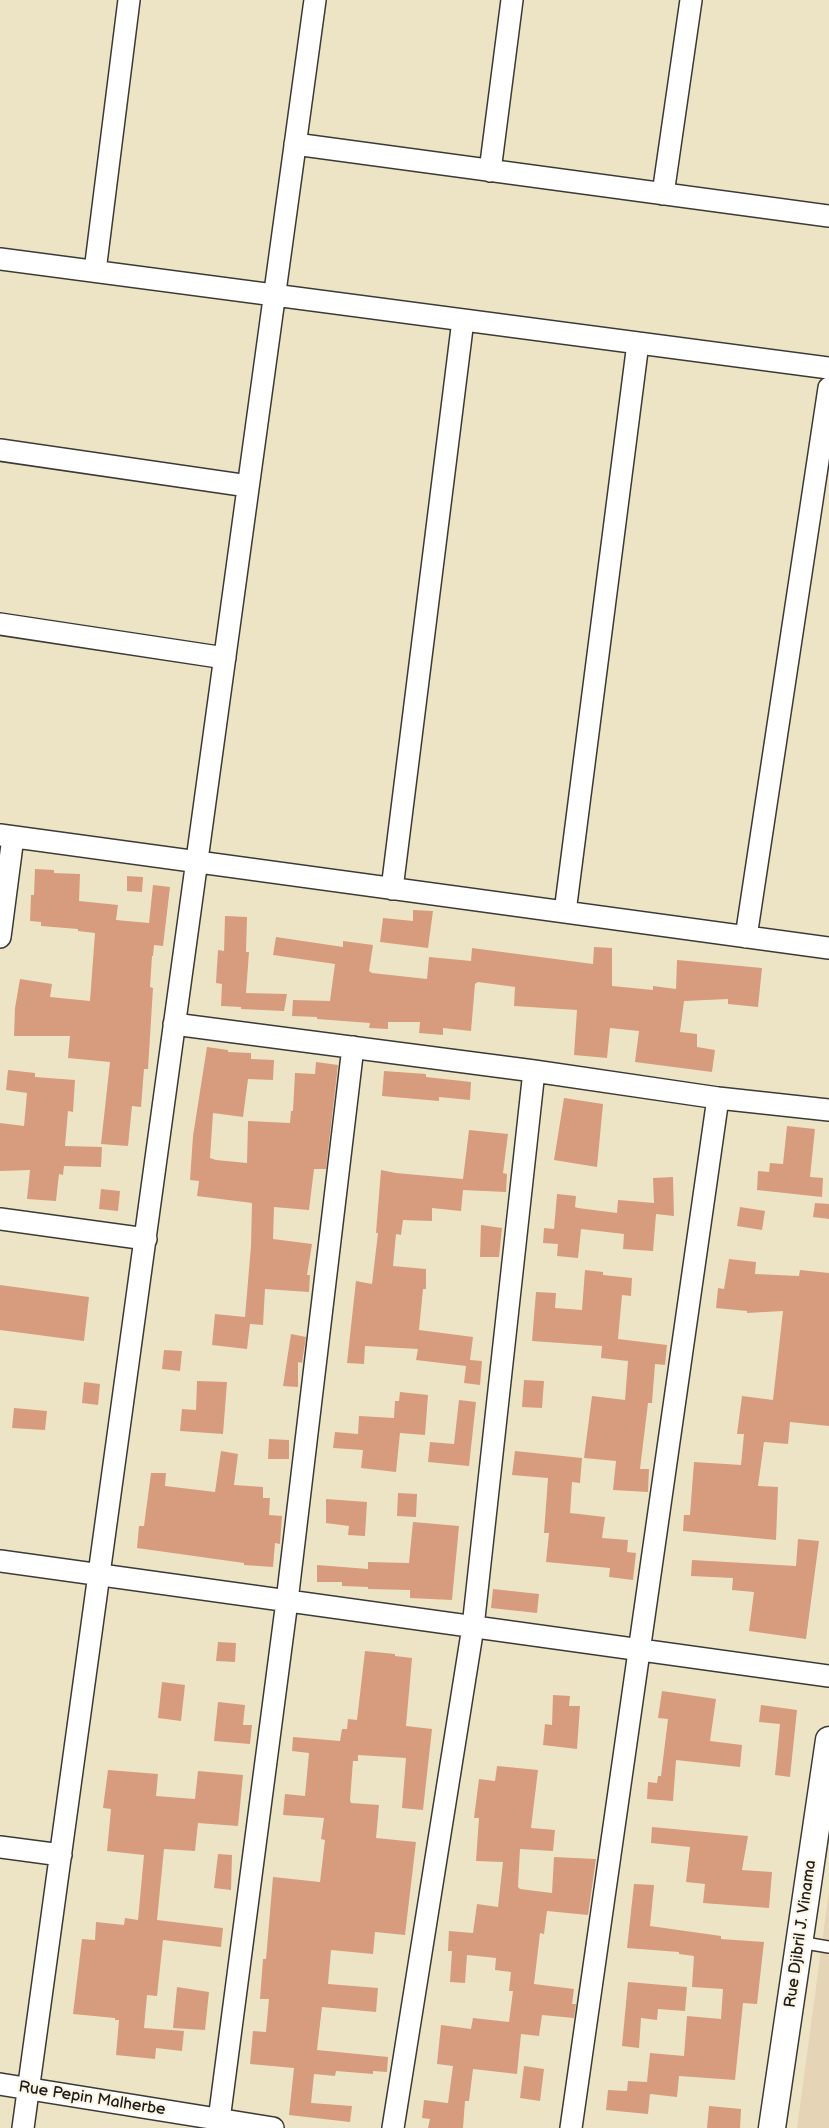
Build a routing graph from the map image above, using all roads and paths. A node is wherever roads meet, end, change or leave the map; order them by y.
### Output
1 (129, 0) edge
2 (315, 0) edge
3 (512, 0) edge
4 (691, 0) edge
5 (295, 144) junction
6 (490, 170) junction
7 (663, 194) junction
8 (829, 216) edge
9 (0, 259) edge
10 (95, 271) junction
11 (275, 295) junction
12 (463, 320) junction
13 (638, 344) junction
14 (829, 368) edge
15 (829, 388) edge
16 (0, 450) edge
17 (248, 486) junction
18 (0, 624) edge
19 (225, 658) junction
20 (7, 836) edge
21 (197, 862) junction
22 (392, 888) junction
23 (565, 912) junction
24 (0, 937) edge
25 (746, 937) junction
26 (829, 948) edge
27 (174, 1024) junction
28 (353, 1046) junction
29 (534, 1071) junction
30 (718, 1098) junction
31 (829, 1110) edge
32 (0, 1220) edge
33 (146, 1239) junction
34 (0, 1561) edge
35 (100, 1575) junction
36 (287, 1601) junction
37 (474, 1627) junction
38 (638, 1650) junction
39 (829, 1676) edge
40 (829, 1740) edge
41 (0, 1847) edge
42 (61, 1855) junction
43 (799, 1942) junction
44 (829, 1946) edge
45 (0, 2084) edge
46 (29, 2090) junction
47 (219, 2120) junction
48 (23, 2128) edge
49 (273, 2128) edge
50 (393, 2128) edge
51 (570, 2128) edge
52 (772, 2128) edge

1 - 10 street
2 - 5 street
3 - 6 street
4 - 7 street
5 - 6 street
5 - 11 street
6 - 7 street
7 - 8 street
9 - 10 street
10 - 11 street
11 - 12 street
11 - 17 street
12 - 13 street
12 - 22 street
13 - 14 street
13 - 23 street
15 - 25 street
16 - 17 street
17 - 19 street
18 - 19 street
19 - 21 street
20 - 21 street
20 - 24 street
21 - 22 street
21 - 27 street
22 - 23 street
23 - 25 street
25 - 26 street
27 - 28 street
27 - 33 street
28 - 29 street
28 - 36 street
29 - 30 street
29 - 37 street
30 - 31 street
30 - 38 street
32 - 33 street
33 - 35 street
34 - 35 street
35 - 36 street
35 - 42 street
36 - 37 street
36 - 47 street
37 - 38 street
37 - 50 street
38 - 39 street
38 - 51 street
40 - 43 street, Rue Djibril J. Vinama
41 - 42 street
42 - 46 street
43 - 44 lane
43 - 52 street, Rue Djibril J. Vinama
45 - 46 street, Rue Pepin Malherbe
46 - 47 street, Rue Pepin Malherbe
46 - 48 street
47 - 49 street, Rue Pepin Malherbe

